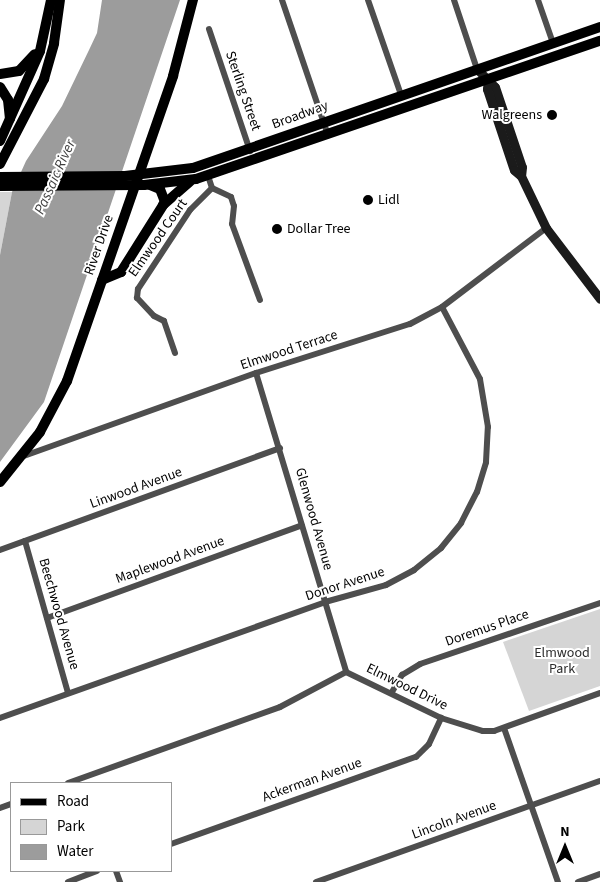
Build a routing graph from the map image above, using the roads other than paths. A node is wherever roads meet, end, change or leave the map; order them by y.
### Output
1 (52, 0) edge
2 (60, 0) edge
3 (193, 0) edge
4 (282, 0) edge
5 (368, 0) edge
6 (454, 0) edge
7 (538, 0) edge
8 (600, 27) edge
9 (209, 30) dead end
10 (43, 41) junction
11 (600, 41) edge
12 (553, 43) junction
13 (477, 69) junction
14 (0, 74) edge
15 (488, 79) junction
16 (0, 87) edge
17 (401, 95) junction
18 (324, 121) junction
19 (9, 123) junction
20 (328, 135) junction
21 (0, 142) edge
22 (249, 148) junction
23 (254, 161) junction
24 (0, 164) edge
25 (208, 176) junction
26 (0, 177) edge
27 (196, 179) junction
28 (146, 180) junction
29 (0, 186) edge
30 (212, 188) junction
31 (162, 206) junction
32 (546, 228) junction
33 (102, 280) junction
34 (600, 299) edge
35 (260, 300) dead end
36 (442, 307) junction
37 (175, 353) dead end
38 (256, 373) junction
39 (280, 448) junction
40 (20, 458) junction
41 (0, 482) edge
42 (302, 525) junction
43 (25, 541) junction
44 (0, 550) edge
45 (325, 602) junction
46 (600, 603) edge
47 (47, 618) junction
48 (346, 672) junction
49 (392, 692) junction
50 (68, 693) junction
51 (600, 693) edge
52 (0, 718) edge
53 (441, 718) junction
54 (504, 728) junction
55 (600, 781) edge
56 (71, 782) edge
57 (531, 806) junction
58 (172, 844) edge
59 (94, 872) edge
60 (600, 874) edge
61 (320, 881) edge
62 (68, 882) edge
63 (558, 882) edge
64 (578, 882) edge

1 - 10 main road
2 - 24 main road
3 - 33 main road, River Drive
4 - 18 street
5 - 17 street
6 - 13 street
7 - 12 street
8 - 12 main road, Broadway
9 - 22 street, Sterling Street
10 - 14 main road
10 - 19 main road
11 - 15 main road, Broadway
12 - 13 main road, Broadway
13 - 15 street
13 - 17 main road, Broadway
15 - 20 main road, Broadway
15 - 32 street
16 - 19 main road
17 - 18 main road, Broadway
18 - 20 street
18 - 22 main road, Broadway
19 - 21 main road
20 - 23 main road, Broadway
22 - 23 street, Sterling Street
22 - 28 main road, Broadway
23 - 25 main road, Broadway
25 - 27 main road, Broadway
25 - 30 street
26 - 28 main road, Broadway
27 - 28 main road, Broadway
27 - 31 main road
28 - 29 main road, Broadway
28 - 31 main road
30 - 35 street
30 - 37 street, Elmwood Court
31 - 33 main road
32 - 34 street
32 - 36 street, Elmwood Terrace
33 - 40 main road, River Drive
36 - 38 street, Elmwood Terrace
36 - 45 street, Donor Avenue
38 - 39 street, Glenwood Avenue
38 - 40 street, Elmwood Terrace
39 - 42 street, Glenwood Avenue
39 - 43 street, Linwood Avenue
40 - 41 main road, River Drive
42 - 45 street, Glenwood Avenue
42 - 47 street, Maplewood Avenue
43 - 44 street, Linwood Avenue
43 - 47 street, Beechwood Avenue
45 - 48 street, Glenwood Avenue
45 - 50 street, Donor Avenue
46 - 49 street, Doremus Place
47 - 50 street, Beechwood Avenue
48 - 49 street, Elmwood Drive
48 - 56 street, Elmwood Drive
49 - 53 street, Elmwood Drive
50 - 52 street, Donor Avenue
51 - 54 street, Elmwood Drive
53 - 54 street, Elmwood Drive
53 - 58 street, Ackerman Avenue
54 - 57 street
55 - 57 street, Lincoln Avenue
57 - 61 street, Lincoln Avenue
57 - 63 street
59 - 62 street
60 - 64 street

